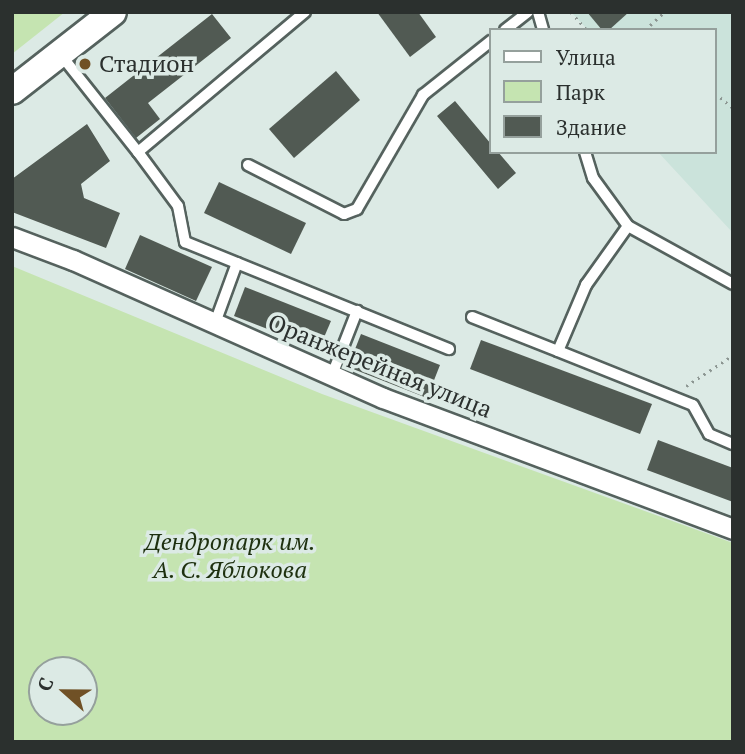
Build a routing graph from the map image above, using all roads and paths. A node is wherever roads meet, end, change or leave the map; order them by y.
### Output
1 (113, 12) edge
2 (305, 12) edge
3 (527, 12) edge
4 (571, 12) edge
5 (664, 12) edge
6 (508, 28) edge
7 (585, 28) edge
8 (647, 28) edge
9 (490, 42) edge
10 (60, 53) junction
11 (12, 91) edge
12 (717, 95) edge
13 (733, 108) edge
14 (138, 152) junction
15 (586, 154) edge
16 (248, 165) dead end
17 (628, 226) junction
18 (12, 237) edge
19 (237, 263) junction
20 (733, 284) edge
21 (357, 311) junction
22 (472, 317) dead end
23 (215, 323) junction
24 (449, 349) dead end
25 (558, 351) junction
26 (733, 355) edge
27 (332, 375) junction
28 (671, 397) junction
29 (733, 444) edge
30 (733, 529) edge

1 - 10 main road
2 - 14 lane
3 - 6 lane
4 - 7 path
5 - 8 path
9 - 16 lane
10 - 11 main road
10 - 14 lane
12 - 13 path
14 - 19 lane
15 - 17 lane
17 - 20 lane
17 - 25 lane
18 - 23 street, Оранжерейная улица
19 - 21 lane
19 - 23 lane
21 - 24 lane
21 - 27 lane
22 - 25 lane
23 - 27 street, Оранжерейная улица
25 - 28 lane
26 - 28 path
27 - 30 street, Оранжерейная улица
28 - 29 lane

